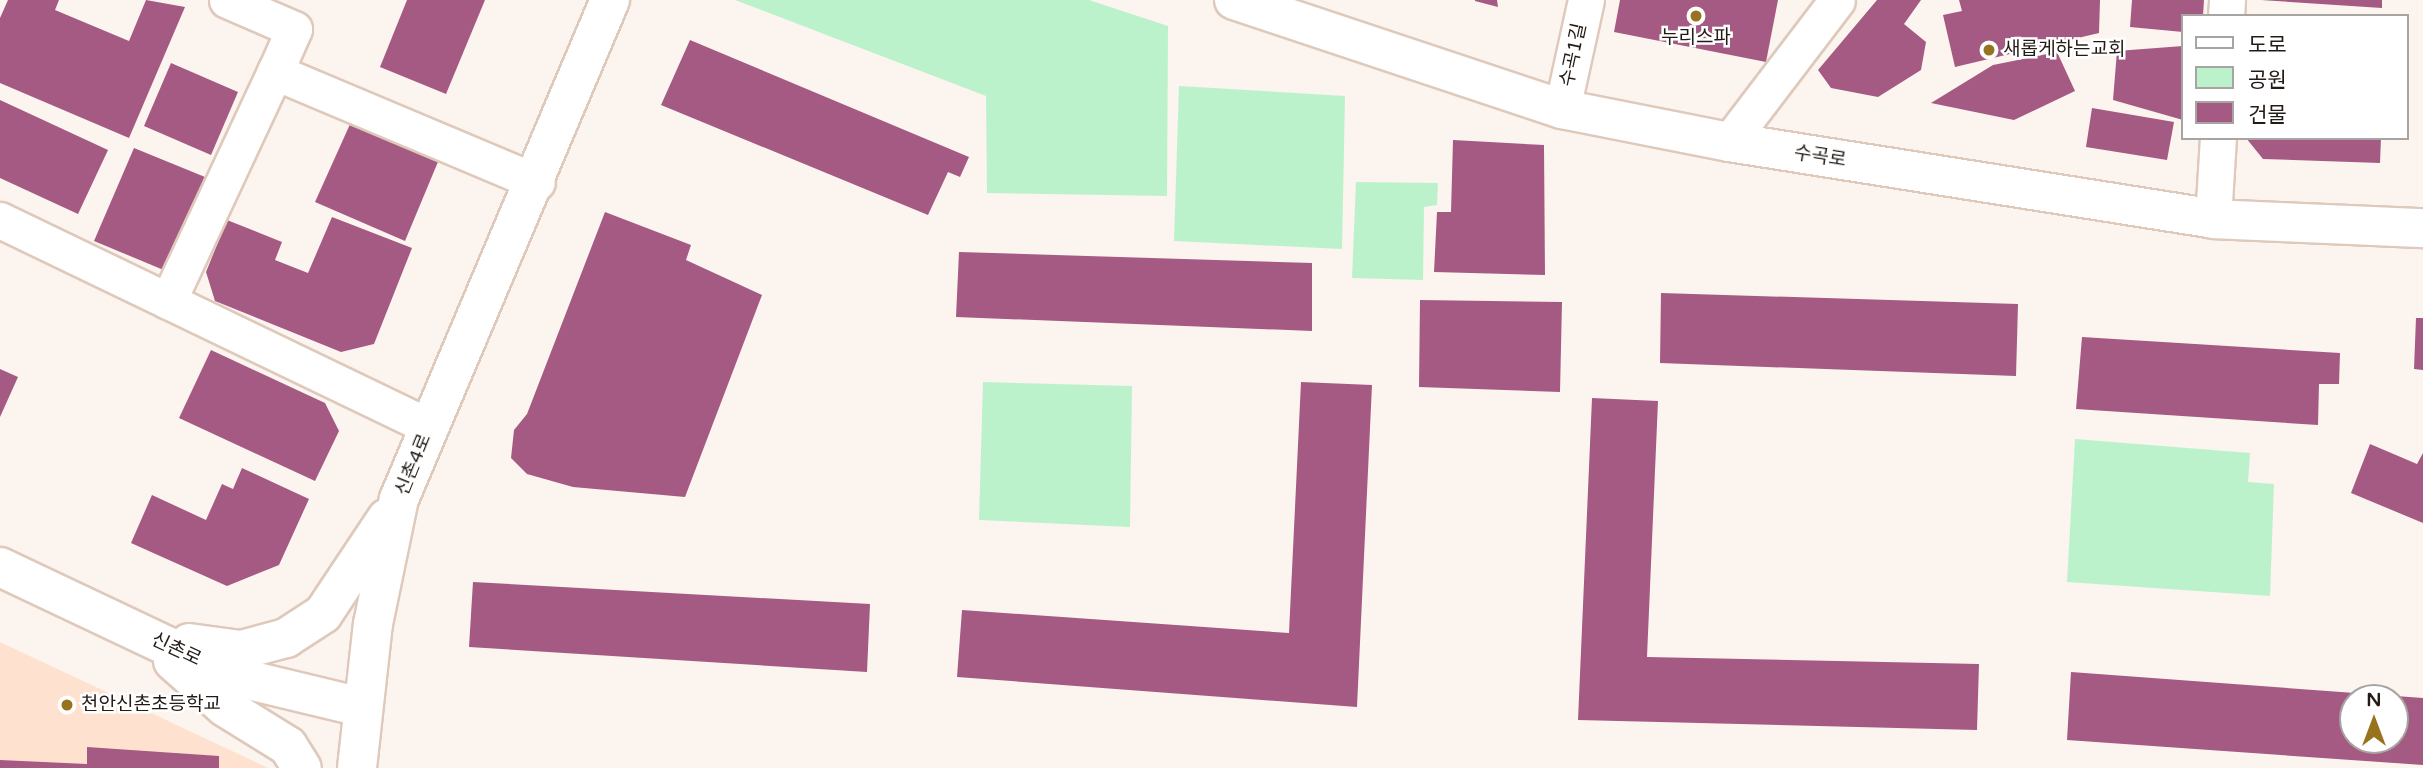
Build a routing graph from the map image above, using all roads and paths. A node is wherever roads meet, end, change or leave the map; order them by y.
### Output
1 (227, 0) edge
2 (610, 0) edge
3 (1234, 0) edge
4 (1586, 0) edge
5 (1837, 0) edge
6 (275, 72) junction
7 (1562, 109) junction
8 (2218, 140) edge
9 (1729, 142) junction
10 (537, 181) junction
11 (2213, 219) junction
12 (0, 220) edge
13 (2423, 228) edge
14 (168, 301) junction
15 (430, 426) junction
16 (399, 499) junction
17 (0, 567) edge
18 (153, 639) junction
19 (361, 706) junction
20 (302, 768) edge
21 (357, 768) edge

1 - 6 street
2 - 10 street, 신촌4로
3 - 7 street, 수곡로
4 - 7 street, 수곡1길
5 - 9 street
6 - 10 street
6 - 14 street
7 - 9 street, 수곡로
8 - 11 street
9 - 11 street, 수곡로
10 - 15 street, 신촌4로
11 - 13 street, 수곡로
12 - 14 street
14 - 15 street
15 - 16 street, 신촌4로
16 - 18 street
16 - 19 street, 신촌4로
17 - 18 street, 신촌로
18 - 19 street, 신촌로
18 - 20 street
19 - 21 street, 신촌4로

